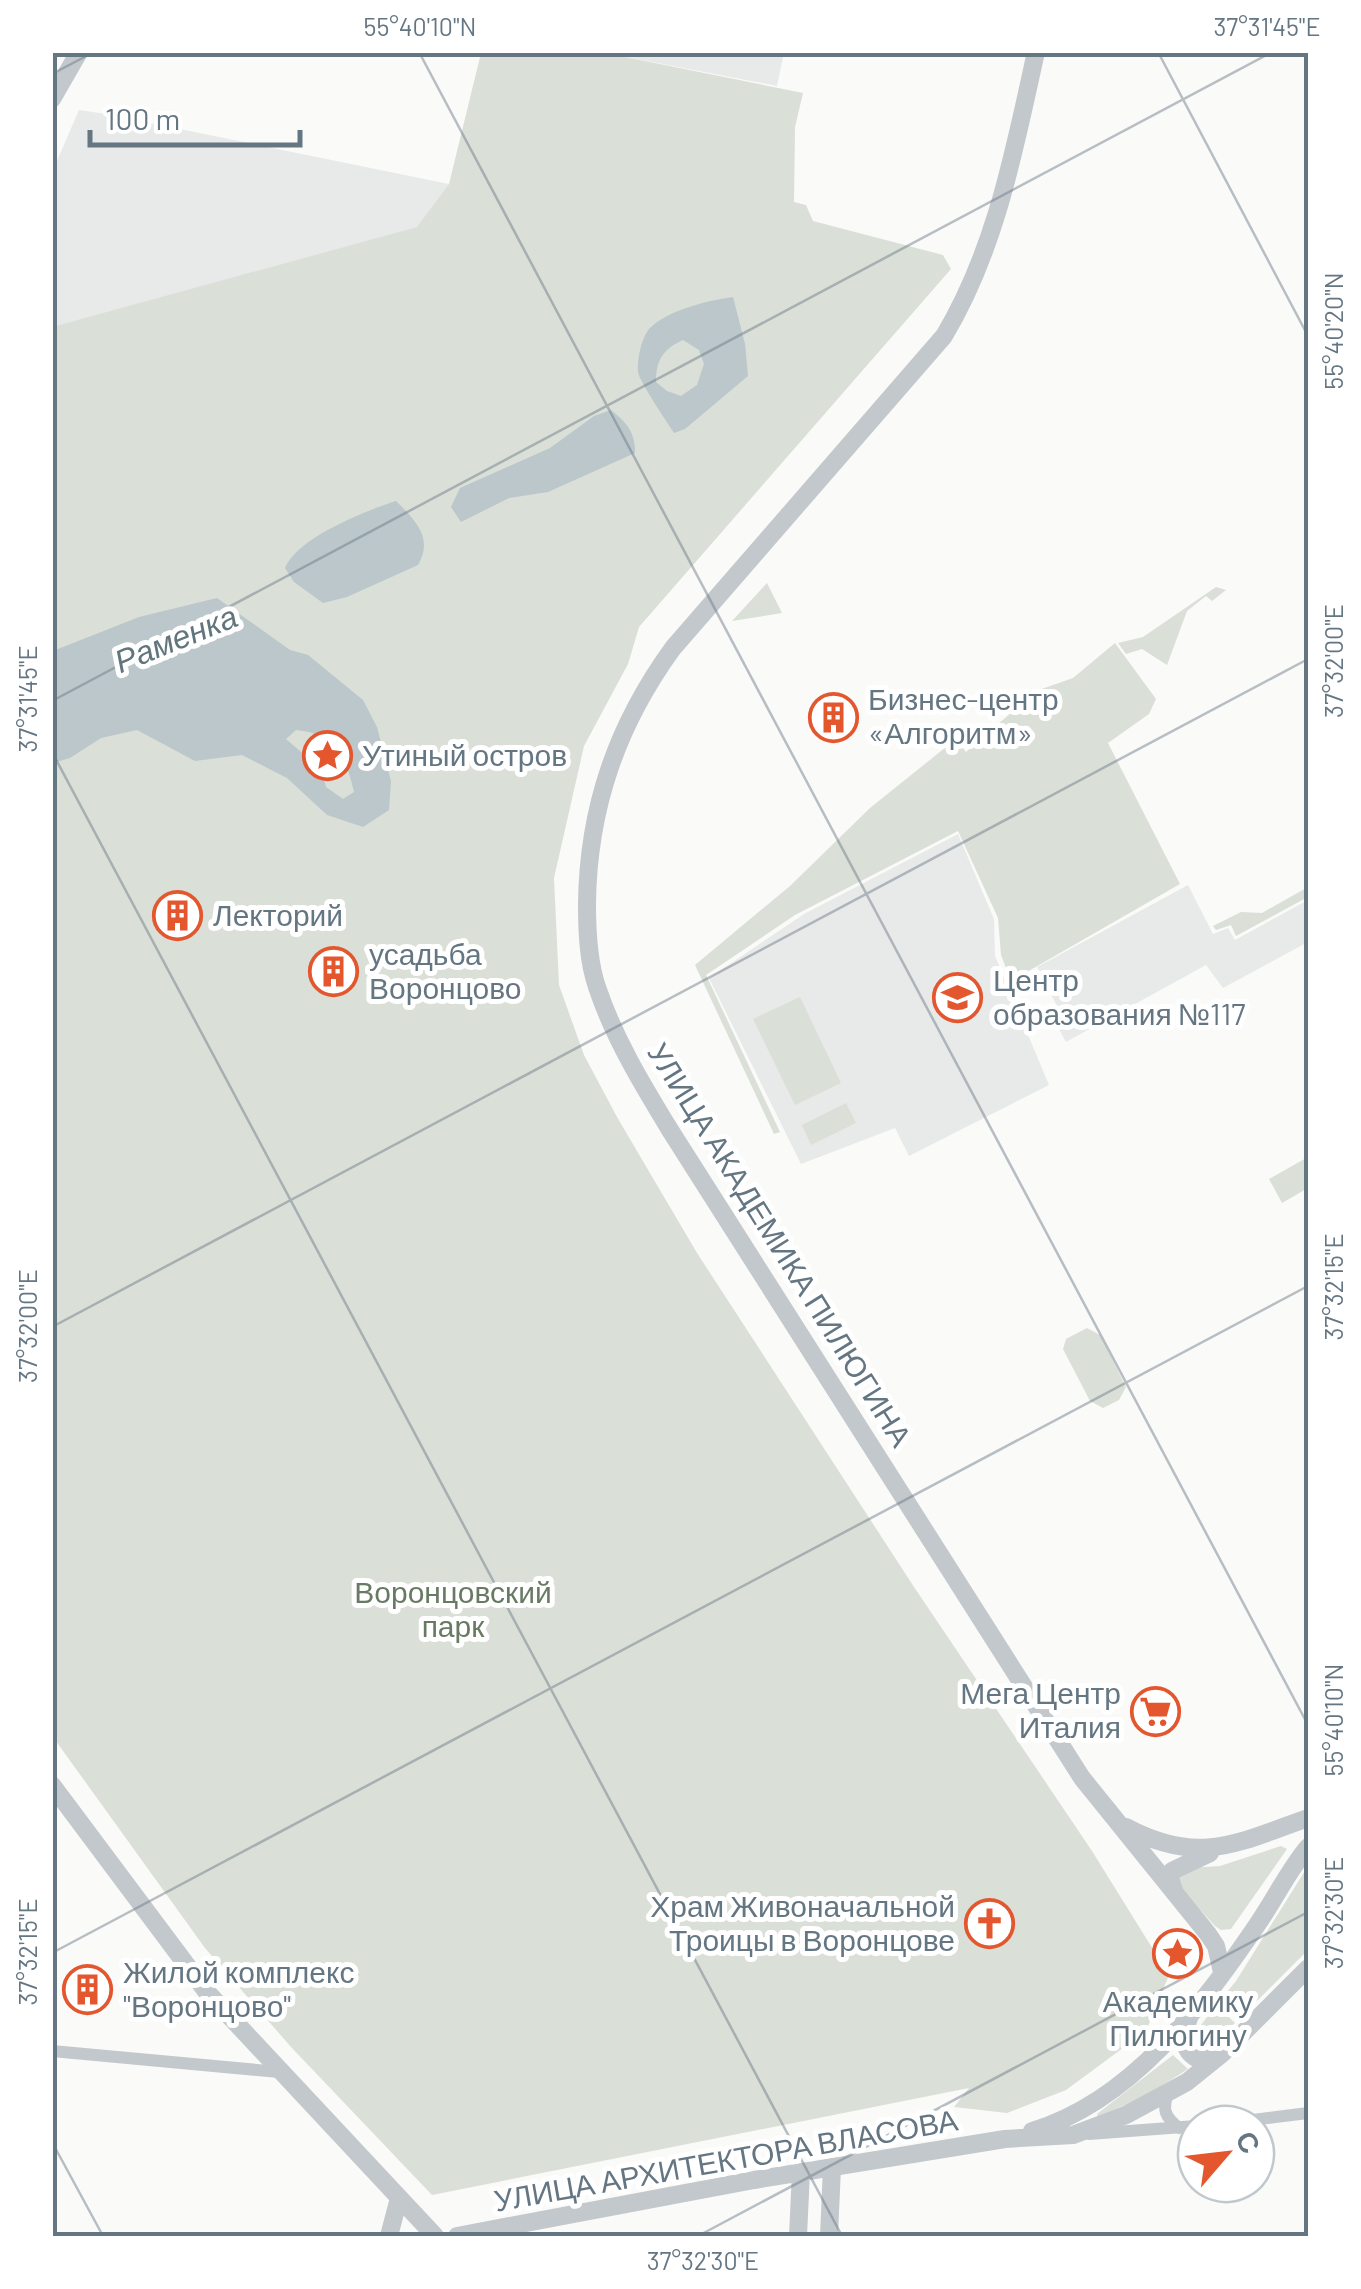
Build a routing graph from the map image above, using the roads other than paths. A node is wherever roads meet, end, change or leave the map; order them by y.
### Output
1 (78, 52) edge
2 (1036, 52) edge
3 (52, 99) edge
4 (52, 1785) edge
5 (1308, 1818) edge
6 (1116, 1822) junction
7 (1225, 1848) junction
8 (1308, 1848) edge
9 (1178, 1900) junction
10 (1308, 1968) edge
11 (1222, 1972) junction
12 (1190, 2017) junction
13 (52, 2051) edge
14 (1224, 2054) junction
15 (279, 2072) junction
16 (1168, 2093) junction
17 (1308, 2114) edge
18 (1276, 2118) edge
19 (1176, 2126) edge
20 (1176, 2128) edge
21 (1073, 2135) junction
22 (1005, 2139) junction
23 (832, 2167) junction
24 (801, 2172) junction
25 (399, 2198) junction
26 (389, 2236) edge
27 (435, 2236) edge
28 (457, 2236) edge
29 (798, 2236) edge
30 (829, 2236) edge

1 - 3 street
2 - 6 street, УЛИЦА АКАДЕМИКА ПИЛЮГИНА
4 - 15 street
5 - 7 street, УЛИЦА АКАДЕМИКА ПИЛЮГИНА
6 - 7 street, УЛИЦА АКАДЕМИКА ПИЛЮГИНА
6 - 9 street, УЛИЦА АКАДЕМИКА ПИЛЮГИНА
7 - 9 street
8 - 11 street
9 - 11 street, УЛИЦА АКАДЕМИКА ПИЛЮГИНА
10 - 14 street
11 - 12 street
12 - 14 street
12 - 22 street
13 - 15 street
14 - 16 street
15 - 25 street
16 - 19 street
16 - 21 street
17 - 18 street
20 - 21 street
21 - 22 street
22 - 23 street, УЛИЦА АРХИТЕКТОРА ВЛАСОВА
23 - 24 street, УЛИЦА АРХИТЕКТОРА ВЛАСОВА
23 - 30 street
24 - 28 street, УЛИЦА АРХИТЕКТОРА ВЛАСОВА
24 - 29 street
25 - 26 street
25 - 27 street

